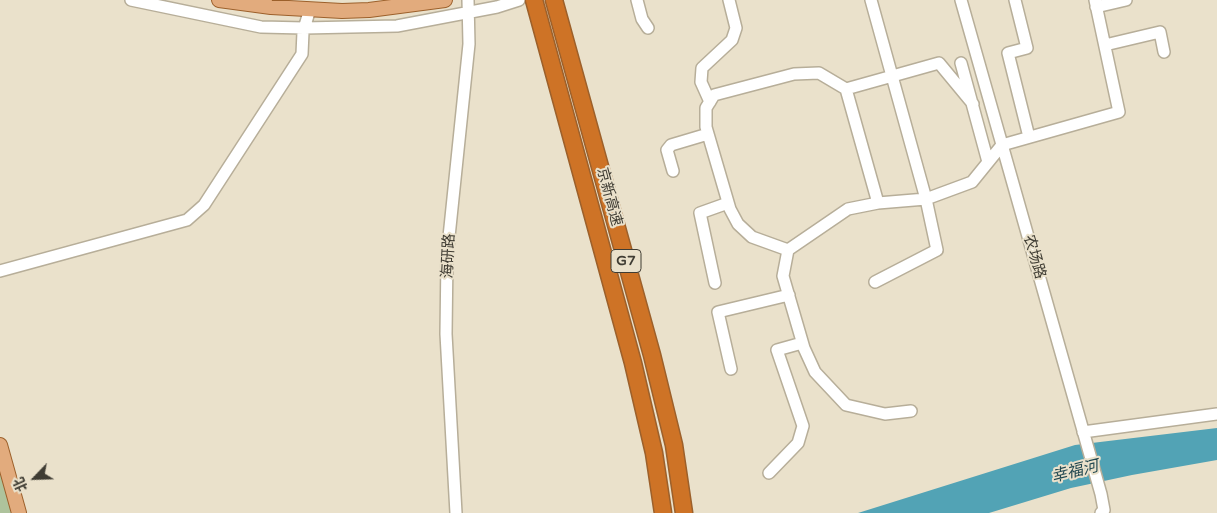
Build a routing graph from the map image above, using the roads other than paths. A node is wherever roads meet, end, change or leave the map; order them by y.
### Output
1 (131, 0) edge
2 (219, 0) edge
3 (445, 0) edge
4 (468, 0) edge
5 (519, 0) edge
6 (534, 0) edge
7 (637, 0) edge
8 (729, 0) edge
9 (871, 0) edge
10 (961, 0) edge
11 (1015, 0) edge
12 (1126, 0) edge
13 (1096, 4) edge
14 (556, 6) edge
15 (310, 9) junction
16 (469, 13) junction
17 (304, 28) junction
18 (648, 28) dead end
19 (1105, 46) junction
20 (1164, 52) dead end
21 (961, 63) dead end
22 (892, 76) junction
23 (846, 89) junction
24 (710, 102) junction
25 (972, 104) junction
26 (708, 134) junction
27 (1029, 137) junction
28 (1002, 145) junction
29 (988, 162) junction
30 (673, 171) dead end
31 (926, 199) junction
32 (878, 202) junction
33 (728, 203) junction
34 (788, 250) junction
35 (0, 271) edge
36 (875, 282) dead end
37 (715, 283) dead end
38 (789, 295) junction
39 (802, 343) junction
40 (730, 369) dead end
41 (911, 411) dead end
42 (1217, 414) edge
43 (1083, 434) junction
44 (0, 445) edge
45 (769, 473) dead end
46 (19, 513) edge
47 (456, 513) edge
48 (664, 513) edge
49 (684, 513) edge
50 (1101, 513) edge

1 - 17 street
2 - 15 main road
3 - 15 main road
4 - 16 street, 海研路
5 - 16 street
6 - 48 highway, 京新高速 / G7
7 - 18 street
8 - 24 street
9 - 22 street
10 - 28 street, 农场路
11 - 27 street
12 - 13 street
13 - 19 street
14 - 49 highway, 京新高速 / G7
15 - 17 street
16 - 17 street
16 - 47 street, 海研路
17 - 35 street
19 - 20 street
19 - 27 street
21 - 25 street
22 - 23 street
22 - 25 street
22 - 31 street
23 - 24 street
23 - 32 street
24 - 26 street
25 - 29 street
26 - 30 street
26 - 33 street
27 - 28 street
28 - 29 street
28 - 43 street, 农场路
29 - 31 street
31 - 32 street
31 - 36 street
32 - 34 street
33 - 34 street
33 - 37 street
34 - 38 street
38 - 39 street
38 - 40 street
39 - 41 street
39 - 45 street
42 - 43 street
43 - 50 street, 农场路
44 - 46 main road

